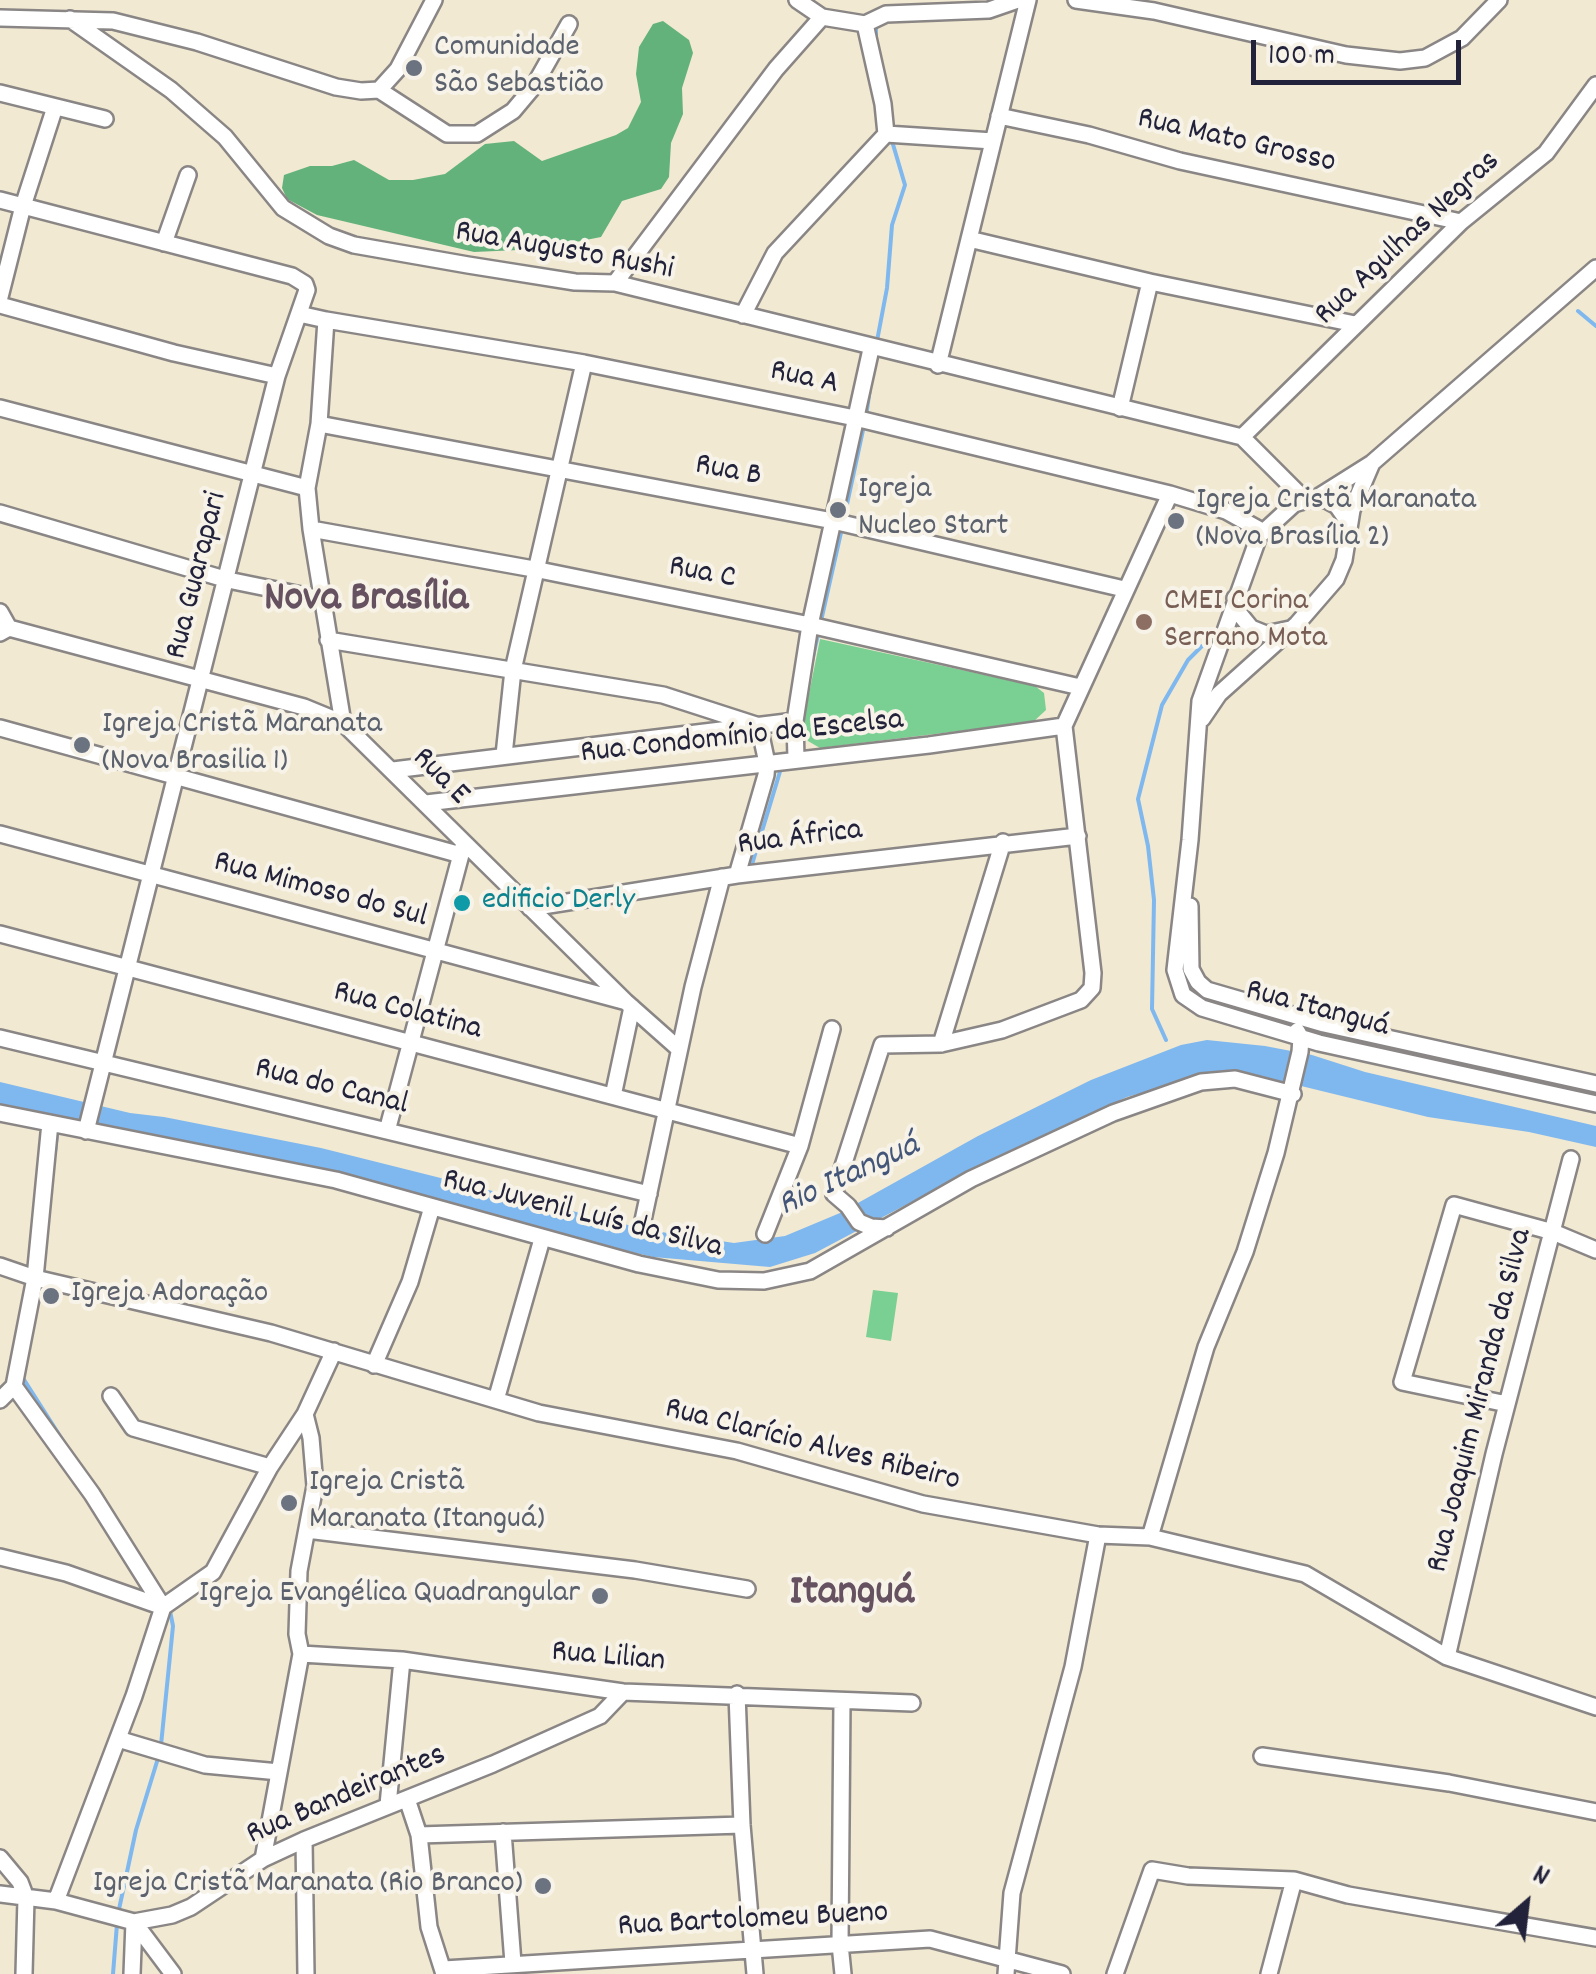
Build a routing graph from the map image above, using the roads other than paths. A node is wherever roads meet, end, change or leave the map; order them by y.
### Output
1 (434, 0) edge
2 (798, 0) edge
3 (1018, 0) edge
4 (1028, 0) edge
5 (1076, 0) edge
6 (1499, 0) edge
7 (1156, 6) edge
8 (889, 7) edge
9 (822, 16) junction
10 (0, 18) edge
11 (70, 19) junction
12 (569, 24) dead end
13 (864, 24) junction
14 (1596, 85) edge
15 (379, 90) junction
16 (0, 93) edge
17 (56, 107) junction
18 (999, 116) junction
19 (105, 119) dead end
20 (886, 134) junction
21 (994, 141) junction
22 (188, 175) dead end
23 (0, 200) edge
24 (23, 206) junction
25 (1461, 222) junction
26 (969, 239) junction
27 (164, 243) junction
28 (1596, 268) edge
29 (1150, 282) junction
30 (615, 284) junction
31 (0, 297) edge
32 (0, 305) edge
33 (299, 314) junction
34 (743, 315) junction
35 (326, 320) junction
36 (1355, 324) junction
37 (870, 349) junction
38 (584, 363) junction
39 (938, 365) junction
40 (276, 376) junction
41 (0, 408) edge
42 (1120, 408) junction
43 (855, 418) junction
44 (319, 424) junction
45 (1246, 433) junction
46 (1372, 462) junction
47 (559, 468) junction
48 (252, 475) junction
49 (307, 488) junction
50 (1170, 494) junction
51 (1309, 500) junction
52 (0, 513) edge
53 (833, 521) junction
54 (1348, 523) junction
55 (311, 529) junction
56 (1262, 530) junction
57 (539, 570) junction
58 (228, 580) junction
59 (1124, 589) junction
60 (1235, 598) junction
61 (321, 599) junction
62 (0, 612) edge
63 (1297, 624) junction
64 (810, 625) junction
65 (5, 630) edge
66 (328, 640) junction
67 (513, 670) junction
68 (202, 679) junction
69 (1080, 686) junction
70 (795, 721) junction
71 (343, 724) junction
72 (759, 726) junction
73 (1064, 726) junction
74 (1198, 727) junction
75 (0, 728) edge
76 (504, 755) junction
77 (796, 759) junction
78 (768, 763) junction
79 (393, 770) junction
80 (177, 775) junction
81 (426, 803) junction
82 (0, 834) edge
83 (1078, 836) junction
84 (1190, 840) junction
85 (1002, 842) junction
86 (463, 849) junction
87 (151, 876) junction
88 (730, 876) junction
89 (530, 908) junction
90 (0, 934) edge
91 (435, 952) junction
92 (127, 968) junction
93 (629, 1005) junction
94 (1289, 1016) junction
95 (832, 1030) dead end
96 (0, 1038) edge
97 (411, 1043) junction
98 (941, 1044) junction
99 (1301, 1045) junction
100 (678, 1049) junction
101 (103, 1062) junction
102 (1596, 1084) edge
103 (1293, 1090) junction
104 (613, 1096) junction
105 (1596, 1104) edge
106 (668, 1111) junction
107 (0, 1112) edge
108 (50, 1123) junction
109 (87, 1127) junction
110 (388, 1131) junction
111 (800, 1146) junction
112 (1570, 1159) dead end
113 (649, 1194) junction
114 (432, 1207) junction
115 (642, 1224) dead end
116 (888, 1228) junction
117 (1553, 1232) junction
118 (765, 1234) dead end
119 (542, 1238) junction
120 (1596, 1250) edge
121 (0, 1266) edge
122 (35, 1278) junction
123 (334, 1351) junction
124 (374, 1364) junction
125 (14, 1386) junction
126 (111, 1396) dead end
127 (0, 1400) edge
128 (496, 1400) junction
129 (1507, 1404) junction
130 (305, 1414) junction
131 (270, 1467) junction
132 (308, 1530) junction
133 (1098, 1535) junction
134 (1150, 1537) junction
135 (0, 1557) edge
136 (748, 1588) dead end
137 (163, 1606) junction
138 (300, 1654) junction
139 (1447, 1657) junction
140 (402, 1660) junction
141 (623, 1692) junction
142 (736, 1694) junction
143 (842, 1700) junction
144 (912, 1703) dead end
145 (1596, 1706) edge
146 (118, 1739) junction
147 (1262, 1756) dead end
148 (279, 1772) junction
149 (407, 1799) junction
150 (388, 1805) junction
151 (1596, 1812) edge
152 (742, 1825) junction
153 (503, 1832) junction
154 (419, 1835) junction
155 (304, 1840) junction
156 (0, 1858) edge
157 (263, 1859) junction
158 (1294, 1880) junction
159 (0, 1894) edge
160 (26, 1898) junction
161 (56, 1901) junction
162 (134, 1922) junction
163 (1596, 1938) edge
164 (840, 1944) junction
165 (752, 1952) junction
166 (513, 1963) junction
167 (1005, 1966) edge
168 (444, 1972) edge
169 (24, 1974) edge
170 (132, 1974) edge
171 (173, 1974) edge
172 (306, 1974) edge
173 (754, 1974) edge
174 (843, 1974) edge
175 (1062, 1974) edge
176 (1115, 1974) edge
177 (1269, 1974) edge

1 - 15 street
2 - 9 street
3 - 8 street
4 - 18 street
5 - 7 street
6 - 7 street
8 - 13 street
9 - 13 street
9 - 30 street
10 - 11 street
11 - 15 street
11 - 30 street, Rua Augusto Rushi
12 - 15 street
13 - 20 street
14 - 25 street, Rua Agulhas Negras
16 - 17 street
17 - 19 street
17 - 24 street
18 - 21 street
18 - 25 street, Rua Mato Grosso
20 - 21 street
20 - 34 street
21 - 26 street
22 - 27 street
23 - 24 street
24 - 27 street
24 - 31 street
25 - 36 street, Rua Agulhas Negras
26 - 29 street
26 - 39 street
27 - 33 street
28 - 46 street
29 - 36 street
29 - 42 street
30 - 34 street, Rua Augusto Rushi
32 - 40 street
33 - 35 street
33 - 40 street, Rua Guarapari
34 - 37 street, Rua Augusto Rushi
35 - 38 street, Rua A
35 - 44 street
36 - 45 street, Rua Agulhas Negras
37 - 39 street, Rua Augusto Rushi
37 - 43 street
38 - 43 street, Rua A
38 - 47 street
39 - 42 street, Rua Augusto Rushi
40 - 48 street, Rua Guarapari
41 - 48 street
42 - 45 street, Rua Augusto Rushi
43 - 50 street, Rua A
43 - 53 street
44 - 47 street, Rua B
44 - 49 street
45 - 51 street
46 - 51 street
46 - 54 street
47 - 53 street, Rua B
47 - 57 street
48 - 49 street
48 - 58 street, Rua Guarapari
49 - 55 street
50 - 56 street, Rua A
50 - 59 street
51 - 54 street
51 - 56 street
52 - 58 street
53 - 59 street, Rua B
53 - 64 street
54 - 63 street
55 - 57 street, Rua C
55 - 61 street
56 - 60 street, Rua Itanguá
57 - 64 street, Rua C
57 - 67 street
58 - 61 street
58 - 68 street, Rua Guarapari
59 - 69 street
60 - 63 street
60 - 74 street, Rua Itanguá
61 - 66 street
62 - 65 street
63 - 74 street
64 - 69 street, Rua C
64 - 70 street
65 - 68 street, Rua E
66 - 67 street
66 - 71 street
67 - 72 street
67 - 76 street
68 - 71 street, Rua E
68 - 80 street, Rua Guarapari
69 - 73 street
70 - 72 street
70 - 77 street
71 - 79 street, Rua E
72 - 76 street
72 - 78 street
73 - 77 street, Rua Condomínio da Escelsa
73 - 83 street
74 - 84 street, Rua Itanguá
75 - 80 street
76 - 79 street
77 - 78 street, Rua Condomínio da Escelsa
78 - 81 street, Rua Condomínio da Escelsa
78 - 88 street
79 - 81 street, Rua E
80 - 86 street
80 - 87 street, Rua Guarapari
81 - 86 street, Rua E
82 - 87 street, Rua Mimoso do Sul
83 - 85 street, Rua África
83 - 98 street
84 - 94 street, Rua Itanguá
84 - 99 street, Rua Itanguá
85 - 88 street, Rua África
85 - 98 street
86 - 89 street, Rua E
86 - 91 street
87 - 91 street, Rua Mimoso do Sul
87 - 92 street, Rua Guarapari
88 - 89 street, Rua África
88 - 100 street
89 - 93 street, Rua E
90 - 92 street, Rua Colatina
91 - 93 street, Rua Mimoso do Sul
91 - 97 street
92 - 97 street, Rua Colatina
92 - 101 street, Rua Guarapari
93 - 100 street, Rua E
93 - 104 street
94 - 99 street
94 - 102 street, Rua Itanguá
95 - 111 street
96 - 101 street, Rua do Canal
97 - 104 street, Rua Colatina
97 - 110 street
98 - 116 street
99 - 103 street
99 - 105 street, Rua Itanguá
100 - 106 street
101 - 109 street, Rua Guarapari
101 - 110 street, Rua do Canal
103 - 116 street, Rua Juvenil Luís da Silva
103 - 134 street
104 - 106 street, Rua Colatina
106 - 111 street, Rua Colatina
106 - 113 street
107 - 108 street, Rua Juvenil Luís da Silva
108 - 109 street, Rua Juvenil Luís da Silva
108 - 122 street
109 - 114 street, Rua Juvenil Luís da Silva
110 - 113 street, Rua do Canal
111 - 118 street
112 - 117 street, Rua Joaquim Miranda da Silva
113 - 115 street
114 - 119 street, Rua Juvenil Luís da Silva
114 - 124 street
116 - 119 street, Rua Juvenil Luís da Silva
117 - 120 street
117 - 129 street, Rua Joaquim Miranda da Silva
117 - 129 street
119 - 128 street
121 - 122 street, Rua Clarício Alves Ribeiro
122 - 123 street, Rua Clarício Alves Ribeiro
122 - 125 street
123 - 124 street, Rua Clarício Alves Ribeiro
123 - 130 street
124 - 128 street, Rua Clarício Alves Ribeiro
125 - 127 street
125 - 137 street
126 - 131 street
128 - 133 street, Rua Clarício Alves Ribeiro
129 - 139 street, Rua Joaquim Miranda da Silva
130 - 131 street
130 - 132 street
131 - 137 street
132 - 136 street
132 - 138 street
133 - 134 street, Rua Clarício Alves Ribeiro
133 - 167 street
134 - 139 street, Rua Clarício Alves Ribeiro
135 - 137 street
137 - 146 street
138 - 140 street, Rua Lilian
138 - 148 street
139 - 145 street, Rua Clarício Alves Ribeiro
140 - 141 street, Rua Lilian
140 - 150 street
141 - 142 street, Rua Lilian
141 - 149 street, Rua Bandeirantes
142 - 143 street, Rua Lilian
142 - 152 street
143 - 144 street, Rua Lilian
143 - 164 street
146 - 148 street
146 - 161 street
147 - 151 street
148 - 157 street
149 - 150 street, Rua Bandeirantes
149 - 154 street
150 - 155 street, Rua Bandeirantes
152 - 153 street
152 - 165 street
153 - 154 street
153 - 166 street
154 - 168 street
155 - 157 street, Rua Bandeirantes
155 - 172 street
156 - 160 street
157 - 162 street, Rua Bandeirantes
158 - 163 street
158 - 176 street
158 - 177 street
159 - 160 street, Rua Bandeirantes
160 - 161 street, Rua Bandeirantes
160 - 169 street
161 - 162 street, Rua Bandeirantes
162 - 170 street
162 - 171 street
164 - 165 street, Rua Bartolomeu Bueno
164 - 167 street, Rua Bartolomeu Bueno
164 - 174 street
165 - 166 street, Rua Bartolomeu Bueno
165 - 173 street
166 - 168 street, Rua Bartolomeu Bueno
167 - 175 street, Rua Bartolomeu Bueno

